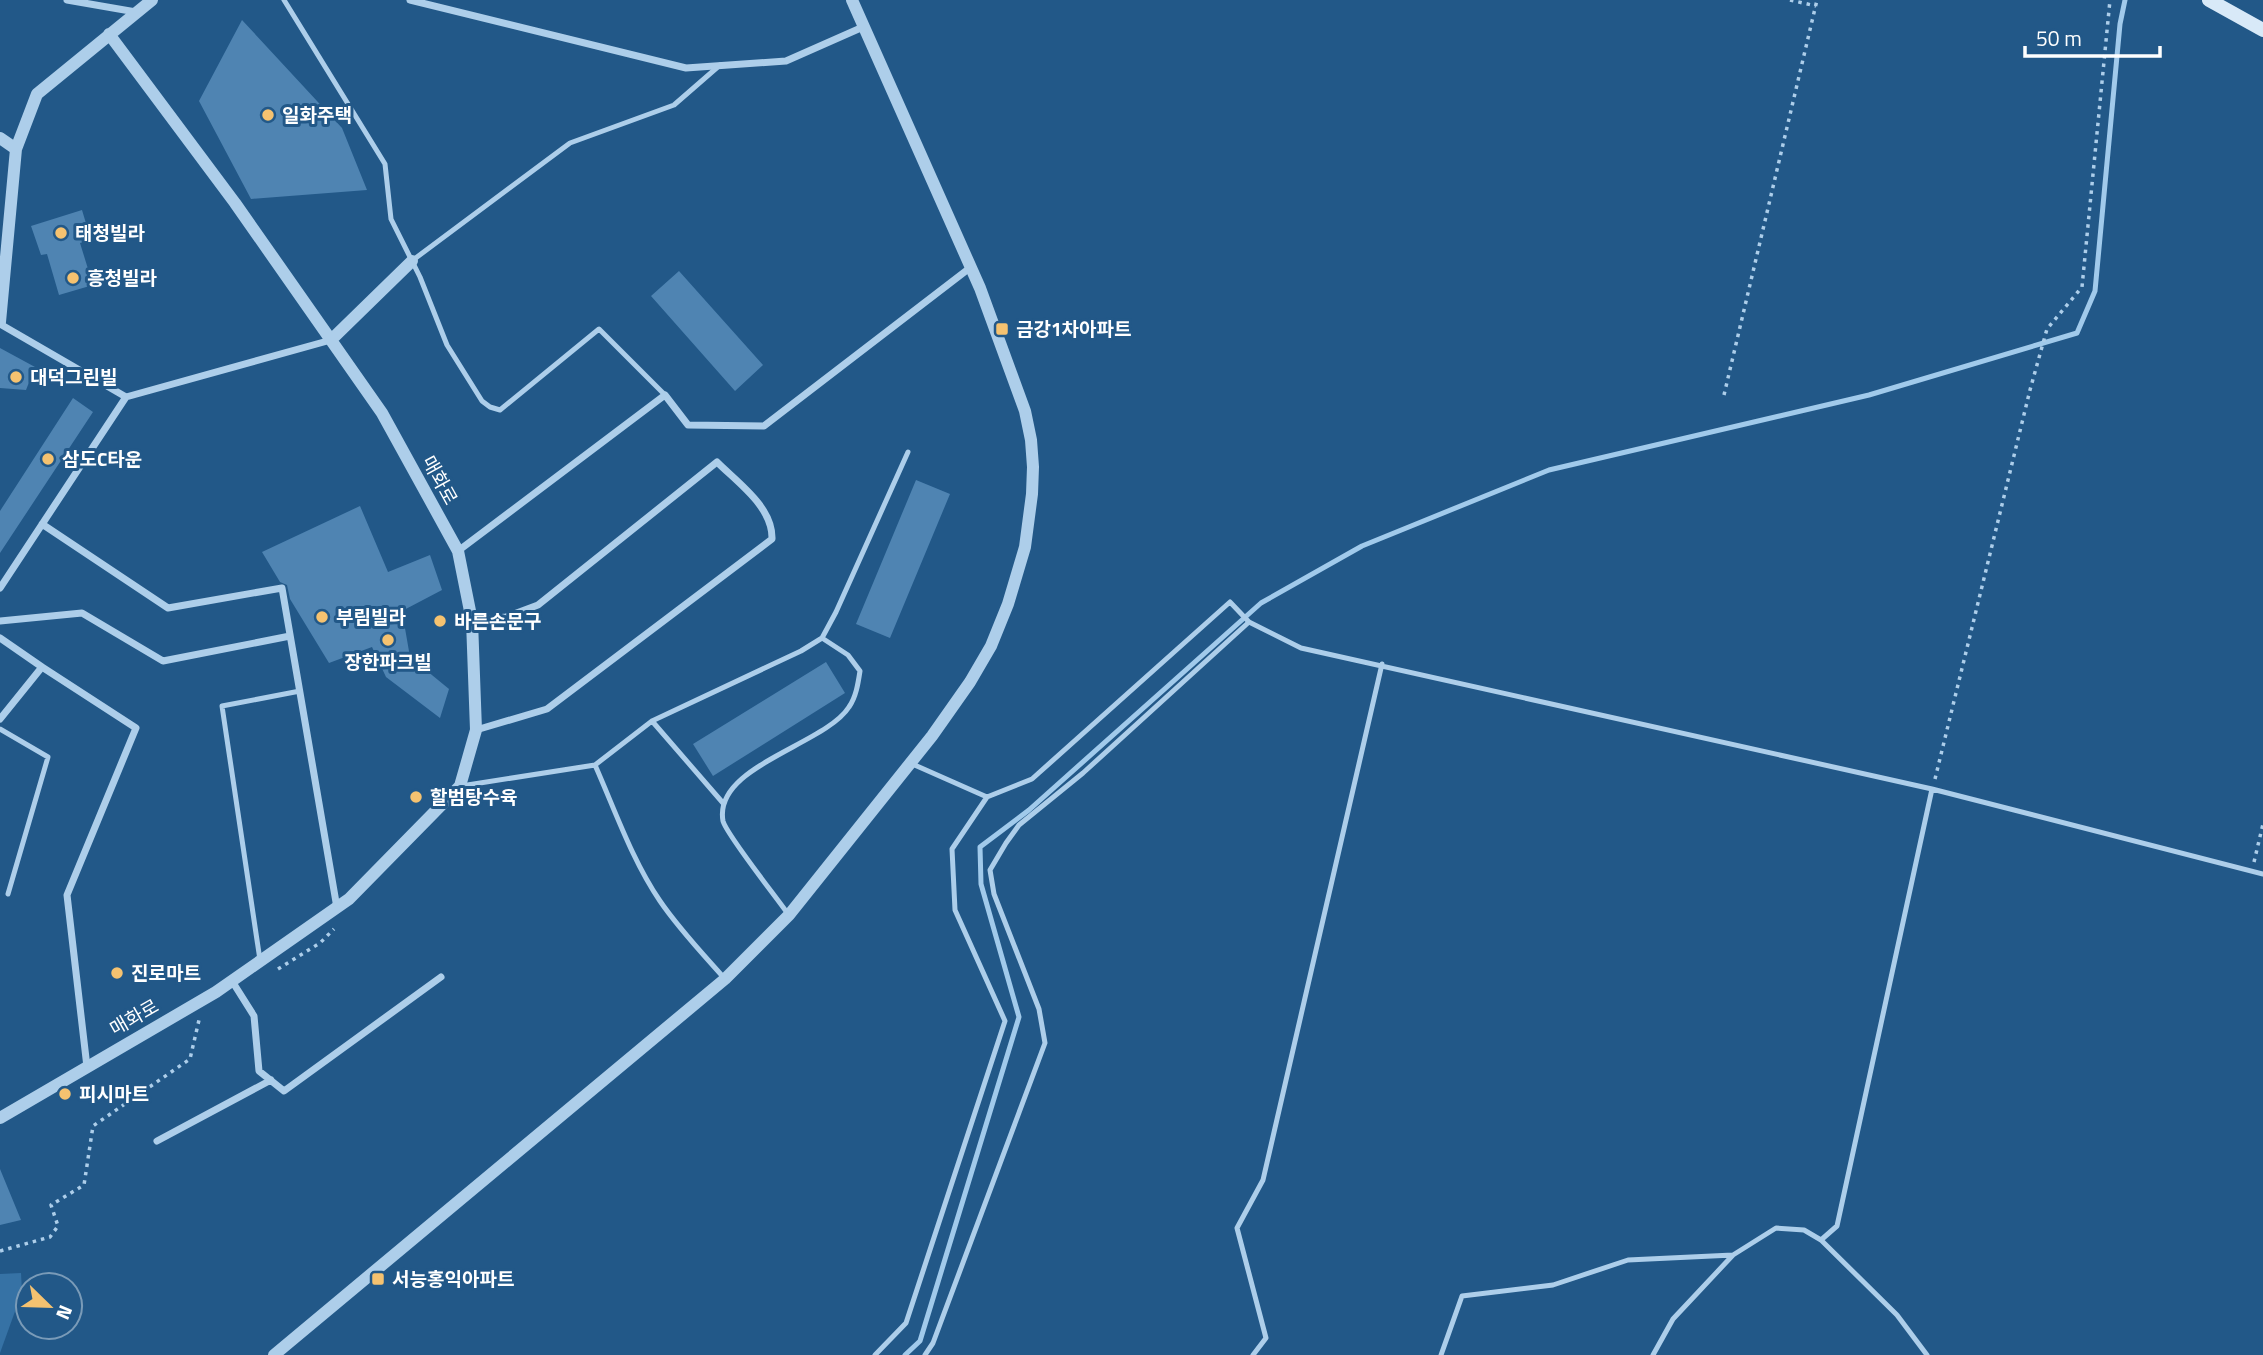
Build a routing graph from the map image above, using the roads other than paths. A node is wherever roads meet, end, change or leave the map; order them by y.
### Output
1 (66, 0) edge
2 (152, 0) edge
3 (285, 0) edge
4 (410, 0) edge
5 (852, 0) edge
6 (2208, 0) edge
7 (78, 1) edge
8 (137, 12) junction
9 (863, 27) junction
10 (2263, 30) edge
11 (109, 34) junction
12 (720, 65) junction
13 (0, 138) edge
14 (16, 149) junction
15 (412, 261) junction
16 (971, 267) junction
17 (0, 323) edge
18 (331, 340) junction
19 (665, 395) junction
20 (127, 397) junction
21 (908, 452) dead end
22 (43, 524) junction
23 (458, 551) junction
24 (0, 588) edge
25 (0, 621) edge
26 (472, 621) junction
27 (1249, 622) junction
28 (290, 636) junction
29 (0, 638) edge
30 (822, 638) junction
31 (1382, 664) junction
32 (42, 667) junction
33 (300, 691) junction
34 (0, 719) edge
35 (652, 721) junction
36 (0, 729) edge
37 (476, 730) junction
38 (910, 763) junction
39 (595, 765) junction
40 (460, 786) junction
41 (1932, 789) junction
42 (987, 797) junction
43 (723, 803) junction
44 (2263, 874) edge
45 (8, 894) dead end
46 (337, 908) junction
47 (789, 915) junction
48 (261, 961) junction
49 (441, 977) dead end
50 (725, 979) junction
51 (232, 981) junction
52 (87, 1067) junction
53 (271, 1080) junction
54 (0, 1118) edge
55 (157, 1141) dead end
56 (1821, 1240) junction
57 (1732, 1255) junction
58 (274, 1355) edge
59 (875, 1355) edge
60 (925, 1355) edge
61 (1253, 1355) edge
62 (1441, 1355) edge
63 (1654, 1355) edge
64 (1927, 1355) edge

1 - 7 street
2 - 8 street
3 - 15 lane
4 - 12 street
5 - 9 street
6 - 10 main road
7 - 8 street
8 - 11 street
9 - 12 street
9 - 16 street
11 - 14 street
11 - 18 street, 매화로
12 - 15 lane
13 - 14 street
14 - 17 street
15 - 18 street
15 - 19 lane
16 - 19 street
16 - 38 street
17 - 20 street
18 - 20 street
18 - 23 street, 매화로
19 - 23 street
20 - 22 street
21 - 30 lane
22 - 24 street
22 - 28 street
23 - 26 street, 매화로
25 - 28 street
26 - 37 street, 매화로
26 - 37 street
27 - 31 lane
27 - 42 lane
27 - 60 lane
28 - 33 street
29 - 32 street
30 - 35 lane
30 - 43 lane
31 - 41 lane
31 - 61 lane
32 - 34 street
32 - 52 street
33 - 46 street
33 - 48 lane
35 - 39 lane
35 - 43 lane
36 - 45 lane
37 - 40 street, 매화로
38 - 42 lane
38 - 47 street
39 - 40 lane
39 - 50 lane
40 - 46 street, 매화로
41 - 44 lane
41 - 56 lane
42 - 59 lane
43 - 47 lane
46 - 48 street, 매화로
47 - 50 street
48 - 51 street, 매화로
49 - 53 street
50 - 58 street
51 - 52 street, 매화로
51 - 53 street
52 - 54 street, 매화로
53 - 55 street
56 - 57 lane
56 - 64 lane
57 - 62 lane
57 - 63 lane

